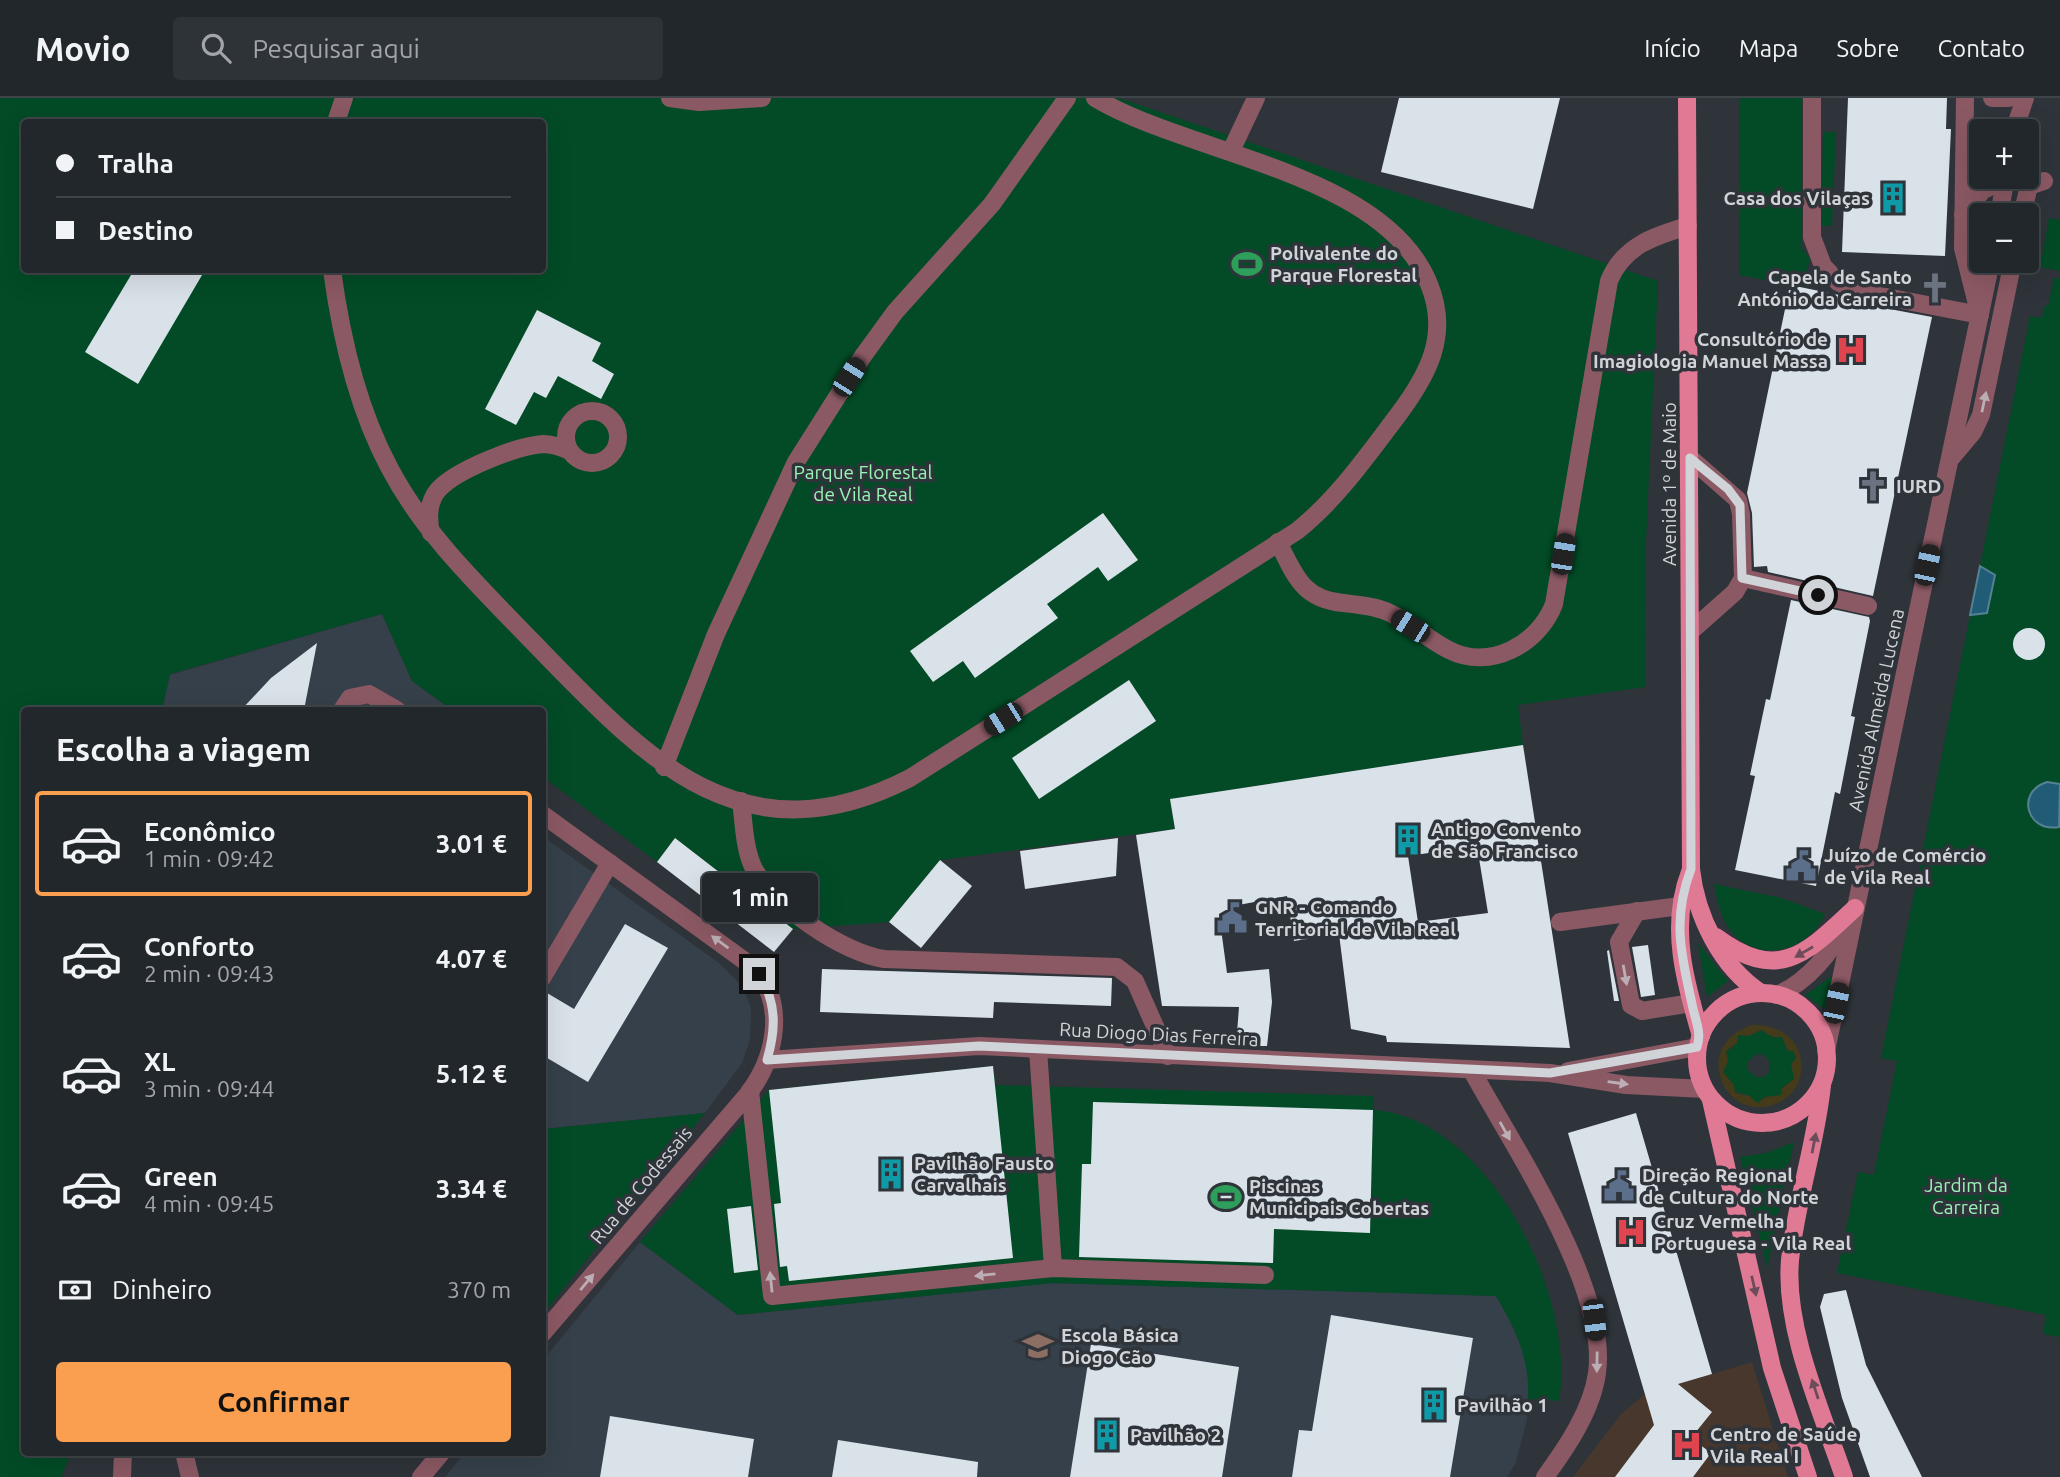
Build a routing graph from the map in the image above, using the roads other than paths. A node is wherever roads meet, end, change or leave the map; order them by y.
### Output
1 (344, 98) edge
2 (670, 98) edge
3 (762, 98) edge
4 (1067, 98) edge
5 (1096, 98) edge
6 (1256, 98) edge
7 (1687, 98) edge
8 (1812, 98) edge
9 (1965, 98) edge
10 (1992, 98) edge
11 (2009, 98) edge
12 (2025, 98) edge
13 (337, 119) edge
14 (2018, 119) edge
15 (1231, 151) junction
16 (2052, 184) edge
17 (1985, 189) edge
18 (2025, 203) edge
19 (1963, 215) junction
20 (1688, 226) junction
21 (332, 273) edge
22 (1989, 273) edge
23 (2011, 273) edge
24 (1980, 315) junction
25 (568, 426) junction
26 (542, 444) junction
27 (569, 451) junction
28 (1690, 458) junction
29 (1950, 460) junction
30 (431, 533) junction
31 (1278, 542) junction
32 (1742, 578) junction
33 (1868, 606) dead end
34 (1691, 631) junction
35 (344, 707) edge
36 (392, 707) edge
37 (664, 766) junction
38 (741, 801) junction
39 (546, 817) edge
40 (610, 863) junction
41 (1691, 869) junction
42 (1680, 906) junction
43 (1855, 908) junction
44 (1637, 911) junction
45 (1560, 922) dead end
46 (1710, 932) junction
47 (546, 971) edge
48 (1769, 994) junction
49 (1692, 1003) junction
50 (1699, 1041) junction
51 (1038, 1049) junction
52 (1826, 1051) junction
53 (1168, 1055) junction
54 (767, 1060) junction
55 (1472, 1071) junction
56 (1550, 1073) junction
57 (1822, 1082) junction
58 (750, 1091) junction
59 (1707, 1094) junction
60 (1053, 1268) junction
61 (1265, 1275) dead end
62 (546, 1329) edge
63 (123, 1456) edge
64 (185, 1456) edge
65 (439, 1456) edge
66 (122, 1477) edge
67 (190, 1477) edge
68 (421, 1477) edge
69 (1545, 1477) edge
70 (1808, 1477) edge
71 (1844, 1477) edge

1 - 13 street
2 - 3 street
4 - 37 street
5 - 15 street
6 - 15 street
7 - 20 main road, Avenida 1º de Maio
8 - 24 street
9 - 19 street, Avenida Almeida Lucena
10 - 11 street
12 - 14 street
15 - 31 street
16 - 18 street
17 - 19 street
19 - 24 street, Avenida Almeida Lucena
20 - 28 main road, Avenida 1º de Maio
20 - 31 street
21 - 30 street
22 - 24 street, Avenida Almeida Lucena
29 -> 23 street
24 - 29 street, Avenida Almeida Lucena
25 - 26 street
25 - 27 street
25 - 27 street
26 - 27 street
26 - 30 street
28 - 32 street
28 - 34 main road, Avenida 1º de Maio
29 - 43 street, Avenida Almeida Lucena
30 - 37 street
31 - 38 street
32 - 33 street
32 - 34 street
34 - 41 main road, Avenida 1º de Maio
35 - 36 street
37 - 38 street
38 - 53 street
39 - 40 street, Rua de Codessais
40 - 47 street
54 -> 40 street, Rua de Codessais
41 - 42 main road, Avenida 1º de Maio
41 - 46 main road, Avenida 1º de Maio
42 - 44 street
42 - 49 main road, Avenida 1º de Maio
43 -> 46 main road
43 - 48 street, Avenida Almeida Lucena
43 - 52 street, Avenida Almeida Lucena
44 - 45 street
44 -> 49 street
46 - 48 main road, Avenida 1º de Maio
48 - 50 main road
48 - 52 main road
49 - 50 main road, Avenida 1º de Maio
50 - 56 street
50 - 59 main road
51 - 53 street, Rua Diogo Dias Ferreira
51 - 54 street, Rua Diogo Dias Ferreira
51 - 60 street
52 - 57 main road
53 - 55 street, Rua Diogo Dias Ferreira
54 - 58 street, Rua de Codessais
55 - 56 street, Rua Diogo Dias Ferreira
55 -> 69 street
56 -> 59 street
57 - 59 main road
71 -> 57 main road
60 -> 58 street
62 -> 58 street, Rua de Codessais
59 -> 70 main road
60 - 61 street
63 - 66 street
64 - 67 street
65 - 68 street

